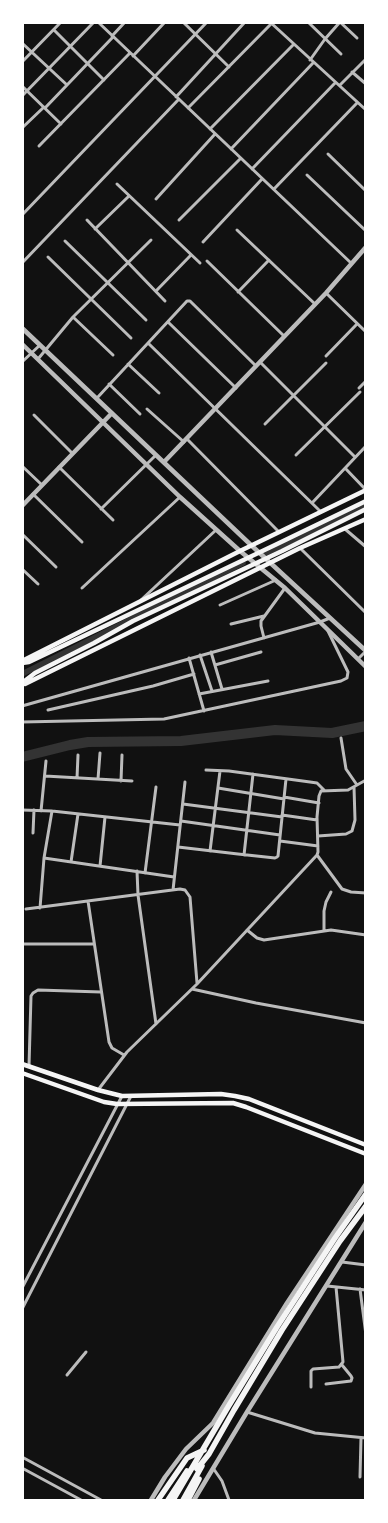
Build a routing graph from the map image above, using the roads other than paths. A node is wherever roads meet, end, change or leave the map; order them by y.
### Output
1 (61, 22) edge
2 (94, 22) edge
3 (98, 22) edge
4 (125, 22) edge
5 (165, 22) edge
6 (183, 22) edge
7 (207, 22) edge
8 (246, 22) edge
9 (308, 22) edge
10 (340, 22) edge
11 (271, 23) edge
12 (54, 30) junction
13 (195, 34) junction
14 (113, 36) junction
15 (357, 38) dead end
16 (325, 39) junction
17 (22, 43) edge
18 (294, 44) junction
19 (71, 47) junction
20 (32, 52) junction
21 (132, 54) junction
22 (216, 54) junction
23 (341, 54) dead end
24 (366, 59) edge
25 (22, 62) edge
26 (312, 62) junction
27 (88, 64) junction
28 (229, 67) junction
29 (50, 68) junction
30 (352, 72) junction
31 (156, 77) junction
32 (104, 80) junction
33 (335, 83) junction
34 (366, 84) edge
35 (67, 85) junction
36 (339, 85) junction
37 (22, 86) edge
38 (28, 91) junction
39 (22, 96) edge
40 (177, 98) junction
41 (357, 103) junction
42 (44, 107) junction
43 (188, 108) junction
44 (366, 110) edge
45 (61, 124) junction
46 (22, 128) edge
47 (210, 129) junction
48 (216, 134) junction
49 (39, 146) dead end
50 (231, 149) junction
51 (328, 154) dead end
52 (241, 159) junction
53 (252, 168) junction
54 (307, 175) dead end
55 (262, 179) junction
56 (117, 184) dead end
57 (274, 189) junction
58 (366, 191) edge
59 (129, 196) junction
60 (156, 198) dead end
61 (22, 215) edge
62 (87, 220) dead end
63 (179, 220) dead end
64 (95, 229) junction
65 (237, 230) dead end
66 (366, 231) edge
67 (65, 240) dead end
68 (151, 240) dead end
69 (203, 242) dead end
70 (366, 248) edge
71 (191, 255) junction
72 (48, 257) dead end
73 (268, 260) junction
74 (207, 261) dead end
75 (128, 262) junction
76 (22, 263) edge
77 (200, 263) dead end
78 (351, 263) junction
79 (108, 282) junction
80 (156, 291) junction
81 (238, 292) junction
82 (326, 293) junction
83 (91, 299) junction
84 (165, 301) dead end
85 (315, 304) junction
86 (73, 317) junction
87 (146, 320) dead end
88 (168, 322) junction
89 (357, 324) junction
90 (22, 328) edge
91 (365, 331) edge
92 (284, 336) junction
93 (130, 338) dead end
94 (148, 343) junction
95 (22, 344) edge
96 (40, 344) junction
97 (46, 350) junction
98 (32, 353) junction
99 (113, 355) dead end
100 (326, 356) dead end
101 (38, 359) junction
102 (260, 361) junction
103 (22, 362) edge
104 (326, 363) dead end
105 (128, 364) junction
106 (255, 366) junction
107 (366, 381) edge
108 (109, 384) junction
109 (236, 388) junction
110 (359, 388) dead end
111 (360, 392) dead end
112 (159, 393) dead end
113 (295, 396) junction
114 (97, 398) junction
115 (147, 409) dead end
116 (216, 409) junction
117 (112, 413) junction
118 (140, 414) dead end
119 (34, 415) dead end
120 (103, 422) junction
121 (265, 424) dead end
122 (325, 427) junction
123 (185, 441) junction
124 (366, 446) edge
125 (72, 454) junction
126 (157, 455) junction
127 (296, 455) dead end
128 (356, 457) junction
129 (164, 462) junction
130 (147, 464) junction
131 (22, 466) edge
132 (59, 467) junction
133 (345, 468) junction
134 (42, 485) junction
135 (366, 490) edge
136 (33, 494) junction
137 (180, 497) junction
138 (366, 501) edge
139 (312, 503) junction
140 (22, 506) edge
141 (101, 509) junction
142 (366, 509) edge
143 (321, 512) junction
144 (366, 519) edge
145 (113, 520) dead end
146 (344, 528) junction
147 (216, 530) junction
148 (279, 532) junction
149 (22, 534) edge
150 (82, 542) dead end
151 (252, 546) junction
152 (366, 547) edge
153 (300, 548) junction
154 (240, 551) junction
155 (271, 563) junction
156 (56, 567) dead end
157 (260, 568) junction
158 (23, 570) edge
159 (276, 580) junction
160 (38, 584) dead end
161 (82, 588) dead end
162 (285, 588) junction
163 (139, 602) junction
164 (220, 605) dead end
165 (366, 612) edge
166 (264, 616) junction
167 (330, 618) junction
168 (320, 622) junction
169 (231, 624) dead end
170 (326, 628) junction
171 (264, 638) junction
172 (365, 651) edge
173 (211, 652) junction
174 (261, 652) dead end
175 (200, 655) junction
176 (189, 658) junction
177 (358, 659) junction
178 (22, 662) edge
179 (215, 665) junction
180 (366, 667) edge
181 (194, 674) junction
182 (268, 681) dead end
183 (22, 684) edge
184 (222, 689) junction
185 (212, 691) junction
186 (199, 694) junction
187 (22, 706) edge
188 (48, 710) dead end
189 (204, 711) junction
190 (22, 722) edge
191 (341, 738) dead end
192 (100, 753) dead end
193 (78, 755) dead end
194 (122, 755) dead end
195 (46, 761) dead end
196 (206, 770) dead end
197 (220, 771) junction
198 (253, 774) junction
199 (45, 776) junction
200 (77, 778) junction
201 (98, 779) junction
202 (286, 779) junction
203 (366, 780) edge
204 (121, 781) junction
205 (132, 781) dead end
206 (185, 782) dead end
207 (355, 786) junction
208 (156, 788) dead end
209 (218, 788) junction
210 (324, 790) junction
211 (250, 793) junction
212 (284, 798) junction
213 (319, 803) junction
214 (183, 804) junction
215 (215, 808) junction
216 (22, 810) edge
217 (34, 810) junction
218 (42, 811) junction
219 (52, 811) junction
220 (248, 812) junction
221 (78, 814) junction
222 (282, 816) junction
223 (106, 817) junction
224 (317, 820) junction
225 (151, 822) junction
226 (180, 823) junction
227 (213, 826) junction
228 (246, 830) junction
229 (33, 833) dead end
230 (280, 835) junction
231 (318, 836) junction
232 (280, 841) junction
233 (318, 846) junction
234 (178, 847) junction
235 (210, 851) junction
236 (244, 855) junction
237 (317, 855) junction
238 (44, 858) junction
239 (71, 862) junction
240 (100, 866) junction
241 (136, 871) junction
242 (145, 873) junction
243 (174, 877) junction
244 (173, 890) junction
245 (331, 892) dead end
246 (366, 893) edge
247 (138, 894) junction
248 (88, 901) junction
249 (40, 908) junction
250 (26, 909) dead end
251 (247, 930) junction
252 (324, 931) junction
253 (366, 935) edge
254 (22, 944) edge
255 (94, 944) junction
256 (197, 984) junction
257 (192, 989) junction
258 (101, 992) junction
259 (366, 1023) edge
260 (156, 1024) junction
261 (124, 1055) junction
262 (22, 1064) edge
263 (29, 1066) junction
264 (22, 1073) edge
265 (98, 1090) junction
266 (122, 1096) junction
267 (131, 1096) junction
268 (117, 1104) junction
269 (127, 1104) junction
270 (366, 1145) edge
271 (366, 1154) edge
272 (366, 1184) edge
273 (366, 1194) edge
274 (366, 1206) edge
275 (366, 1222) edge
276 (342, 1262) junction
277 (366, 1265) edge
278 (327, 1286) junction
279 (336, 1287) junction
280 (22, 1288) edge
281 (360, 1289) junction
282 (366, 1290) edge
283 (22, 1299) edge
284 (27, 1301) junction
285 (22, 1309) edge
286 (366, 1335) edge
287 (86, 1352) dead end
288 (342, 1365) junction
289 (67, 1375) dead end
290 (326, 1384) dead end
291 (311, 1387) dead end
292 (247, 1412) junction
293 (363, 1438) edge
294 (206, 1452) junction
295 (22, 1457) edge
296 (22, 1468) edge
297 (213, 1468) junction
298 (360, 1477) dead end
299 (81, 1500) edge
300 (101, 1500) edge
301 (151, 1500) edge
302 (158, 1500) edge
303 (168, 1500) edge
304 (173, 1500) edge
305 (177, 1500) edge
306 (183, 1500) edge
307 (188, 1500) edge
308 (194, 1500) edge
309 (229, 1500) edge

1 - 12 street
2 - 19 street
3 - 14 street
4 - 14 street
5 - 21 street
6 - 13 street
7 - 13 street
8 - 22 street
9 - 16 street
10 - 15 street
10 - 16 street
11 - 18 street
11 - 28 street
12 - 19 street
12 - 20 street
13 - 22 street
13 - 31 street
14 - 21 street
14 - 27 street
16 - 23 street
16 - 26 street
17 - 20 street
18 - 26 street
18 - 47 street
19 - 27 street
19 - 29 street
20 - 25 street
20 - 29 street
21 - 31 street
21 - 32 street
22 - 28 street
22 - 40 street
24 - 30 street
26 - 33 street
26 - 50 street
27 - 32 street
27 - 35 street
28 - 43 street
29 - 35 street
29 - 38 street
30 - 34 street
30 - 36 street
31 - 40 street
31 - 61 street
32 - 45 street
33 - 36 street
33 - 53 street
35 - 42 street
36 - 41 street
37 - 38 street
38 - 39 street
38 - 42 street
40 - 43 street
40 - 76 street
41 - 44 street
41 - 57 street
42 - 45 street
42 - 46 street
43 - 47 street
45 - 49 street
47 - 48 street
48 - 50 street
48 - 60 street
50 - 52 street
51 - 58 street
52 - 53 street
52 - 63 street
53 - 55 street
54 - 66 street
55 - 57 street
55 - 69 street
56 - 59 street
57 - 78 street
59 - 64 street
59 - 71 street
62 - 64 street
64 - 75 street
65 - 73 street
67 - 79 street
68 - 75 street
70 - 78 street
71 - 77 street
71 - 80 street
72 - 83 street
73 - 81 street
73 - 85 street
74 - 81 street
75 - 79 street
75 - 80 street
78 - 82 street
79 - 83 street
79 - 87 street
80 - 84 street
81 - 92 street
82 - 85 street
82 - 89 street
83 - 86 street
83 - 93 street
85 - 92 street
86 - 97 street
86 - 99 street
88 - 94 street
88 - 106 street
88 - 109 street
89 - 91 street
89 - 100 street
90 - 96 street
92 - 102 street
94 - 105 street
94 - 116 street
95 - 98 street
96 - 97 street
96 - 98 street
97 - 101 street
97 - 114 street
98 - 101 street
98 - 103 street
101 - 120 street
102 - 106 street
102 - 113 street
104 - 113 street
105 - 108 street
105 - 112 street
106 - 109 street
107 - 110 street
108 - 114 street
108 - 118 street
109 - 116 street
111 - 122 street
113 - 121 street
113 - 122 street
114 - 117 street
115 - 123 street
116 - 123 street
116 - 139 street
117 - 120 street
117 - 126 street
119 - 125 street
120 - 125 street
120 - 130 street
122 - 127 street
122 - 128 street
123 - 129 street
123 - 148 street
124 - 128 street
125 - 132 street
126 - 129 street
126 - 130 street
128 - 133 street
129 - 151 street
130 - 137 street
130 - 141 street
131 - 134 street
132 - 134 street
132 - 141 street
133 - 135 street
133 - 139 street
134 - 136 street
135 - 143 main road
136 - 140 street
136 - 150 street
137 - 147 street
137 - 161 street
138 - 178 main road
139 - 143 street
141 - 145 street
142 - 183 main road
143 - 148 main road
144 - 146 main road
146 - 152 street
146 - 153 main road
147 - 154 street
147 - 163 street
148 - 151 main road
149 - 156 street
151 - 154 main road
151 - 155 street
153 - 155 main road
153 - 165 street
154 - 157 street
154 - 163 main road
155 - 157 main road
155 - 167 street
157 - 159 street
157 - 183 main road
158 - 160 street
159 - 162 street
159 - 164 street
162 - 166 street
162 - 168 street
163 - 178 main road
166 - 169 street
166 - 171 street
167 - 168 street
167 - 172 street
168 - 170 street
168 - 171 street
170 - 177 street
170 - 189 street
171 - 173 street
172 - 177 street
173 - 175 street
173 - 179 street
174 - 179 street
175 - 176 street
175 - 185 street
176 - 181 street
176 - 187 street
177 - 180 street
179 - 184 street
181 - 186 street
181 - 188 street
182 - 184 street
184 - 185 street
185 - 186 street
186 - 189 street
189 - 190 street
191 - 207 street
192 - 201 street
193 - 200 street
194 - 204 street
195 - 199 street
196 - 197 street
197 - 198 street
197 - 209 street
198 - 202 street
198 - 211 street
199 - 200 street
199 - 218 street
200 - 201 street
201 - 204 street
202 - 210 street
202 - 212 street
203 - 207 street
204 - 205 street
206 - 214 street
207 - 210 street
207 - 231 street
208 - 225 street
209 - 211 street
209 - 215 street
210 - 213 street
211 - 212 street
211 - 220 street
212 - 213 street
212 - 222 street
213 - 224 street
214 - 215 street
214 - 226 street
215 - 220 street
215 - 227 street
216 - 217 street
217 - 218 street
217 - 229 street
218 - 219 street
219 - 221 street
219 - 238 street
220 - 222 street
220 - 228 street
221 - 223 street
221 - 239 street
222 - 224 street
222 - 230 street
223 - 225 street
223 - 240 street
224 - 231 street
225 - 226 street
225 - 242 street
226 - 227 street
226 - 234 street
227 - 228 street
227 - 235 street
228 - 230 street
228 - 236 street
230 - 232 street
231 - 233 street
232 - 233 street
232 - 236 street
233 - 237 street
234 - 235 street
234 - 243 street
235 - 236 street
237 - 246 street
237 - 251 street
238 - 239 street
238 - 249 street
239 - 240 street
240 - 241 street
241 - 242 street
241 - 247 street
242 - 243 street
243 - 244 street
244 - 247 street
244 - 256 street
245 - 252 street
247 - 248 street
247 - 260 street
248 - 249 street
248 - 255 street
249 - 250 street
251 - 252 street
251 - 256 street
252 - 253 street
254 - 255 street
255 - 258 street
256 - 257 street
257 - 259 street
257 - 260 street
258 - 261 street
258 - 263 street
260 - 261 street
261 - 265 street
262 - 263 main road
263 - 265 main road
264 - 268 main road
265 - 266 main road
266 - 267 main road
266 - 268 street
267 - 269 street
267 - 270 main road
268 - 269 main road
268 - 280 street
269 - 271 main road
269 - 284 street
272 - 301 street
273 - 294 highway
274 - 294 highway
275 - 276 street
276 - 277 street
276 - 278 street
278 - 279 street
278 - 292 street
279 - 281 street
279 - 288 street
281 - 282 street
281 - 286 street
283 - 284 street
284 - 285 street
287 - 289 street
288 - 290 street
288 - 291 street
292 - 293 street
292 - 297 street
293 - 298 street
294 - 302 highway
294 - 303 highway
294 - 304 highway
294 - 305 highway
294 - 306 highway
294 - 307 highway
295 - 300 street
296 - 299 street
297 - 308 street
297 - 309 street

